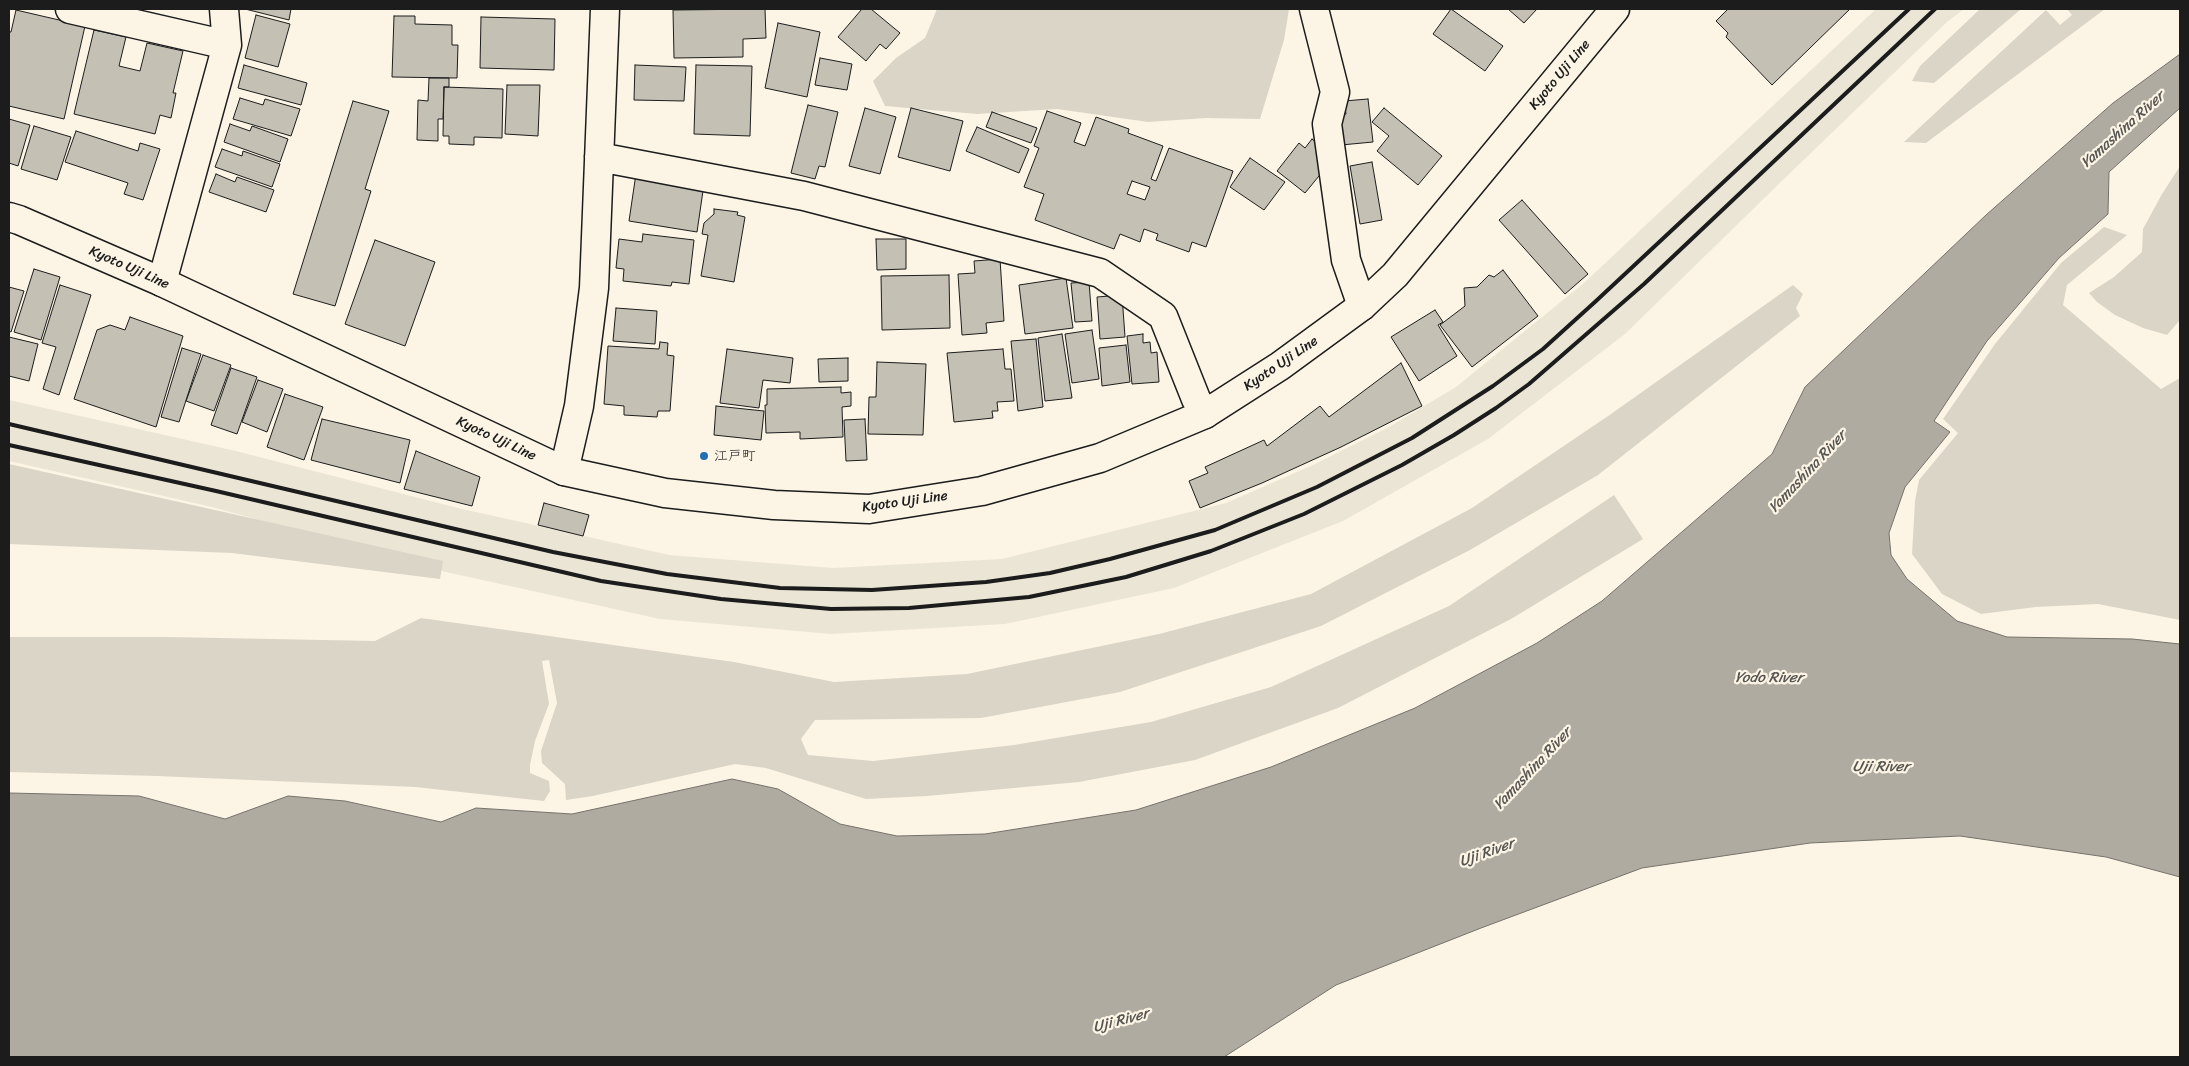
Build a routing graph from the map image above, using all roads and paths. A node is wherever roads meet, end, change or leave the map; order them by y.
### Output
1 (70, 9) edge
2 (224, 9) edge
3 (605, 9) edge
4 (1314, 9) edge
5 (1615, 9) edge
6 (227, 45) junction
7 (599, 158) junction
8 (9, 217) edge
9 (162, 282) junction
10 (1362, 306) junction
11 (1204, 414) junction
12 (564, 471) junction

1 - 6 street
2 - 6 street
3 - 7 street
4 - 10 street
5 - 10 street, Kyoto Uji Line
6 - 9 street
7 - 11 street
7 - 12 street
8 - 9 street, Kyoto Uji Line
9 - 12 street, Kyoto Uji Line
10 - 11 street, Kyoto Uji Line
11 - 12 street, Kyoto Uji Line

